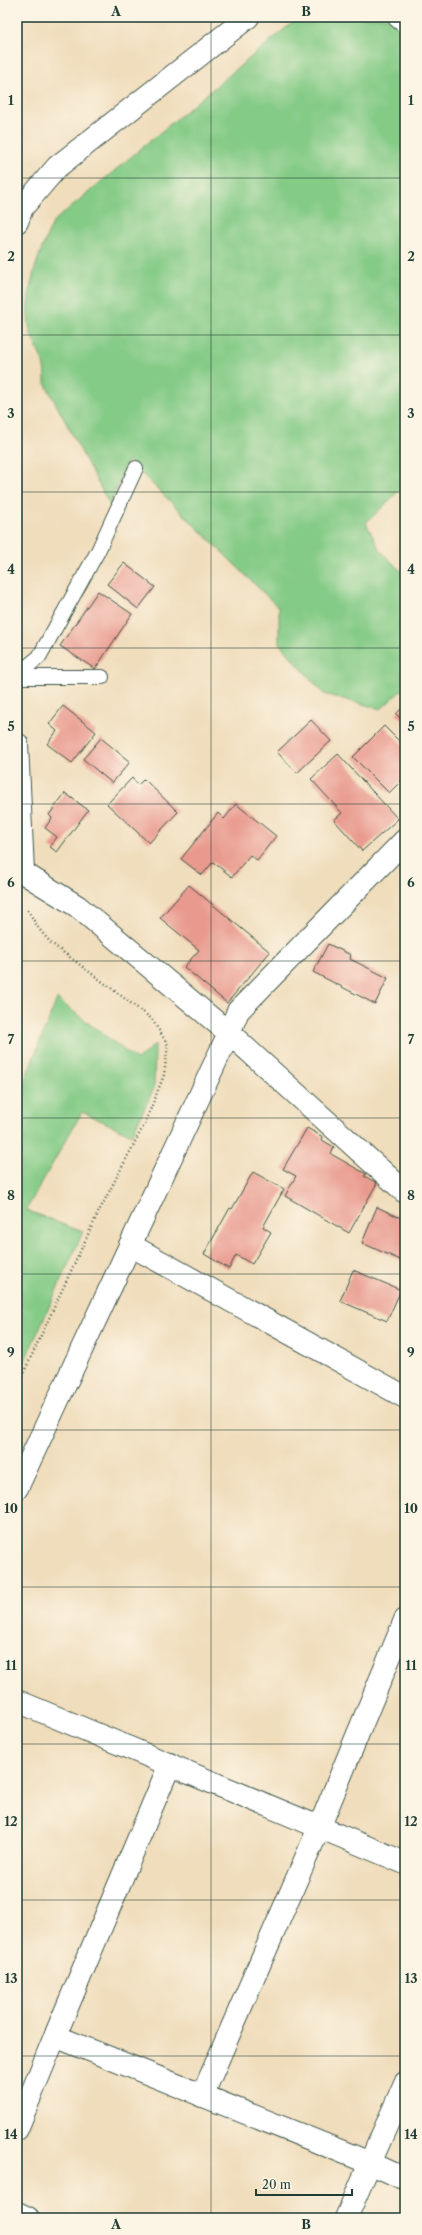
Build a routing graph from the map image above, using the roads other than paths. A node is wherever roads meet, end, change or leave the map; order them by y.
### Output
1 (248, 17) edge
2 (400, 17) edge
3 (405, 22) edge
4 (17, 222) edge
5 (136, 468) dead end
6 (17, 676) edge
7 (102, 676) dead end
8 (17, 744) edge
9 (405, 840) edge
10 (20, 870) edge
11 (229, 1033) junction
12 (405, 1192) edge
13 (130, 1245) junction
14 (405, 1397) edge
15 (17, 1488) edge
16 (405, 1620) edge
17 (17, 1701) edge
18 (170, 1764) junction
19 (319, 1828) junction
20 (405, 1864) edge
21 (55, 2036) junction
22 (405, 2083) edge
23 (202, 2096) junction
24 (17, 2129) edge
25 (370, 2163) junction
26 (405, 2179) edge
27 (17, 2213) edge
28 (28, 2218) edge
29 (346, 2218) edge

1 - 4 street
2 - 3 street
5 - 6 lane
6 - 7 lane
8 - 10 street
9 - 11 street
10 - 11 street
11 - 12 street
11 - 13 street
13 - 14 street
13 - 15 street
16 - 19 street
17 - 18 street
18 - 19 street
18 - 21 street
19 - 20 street
19 - 23 street
21 - 23 street
21 - 24 street
22 - 25 street
23 - 25 street
25 - 26 street
25 - 29 street
27 - 28 street

